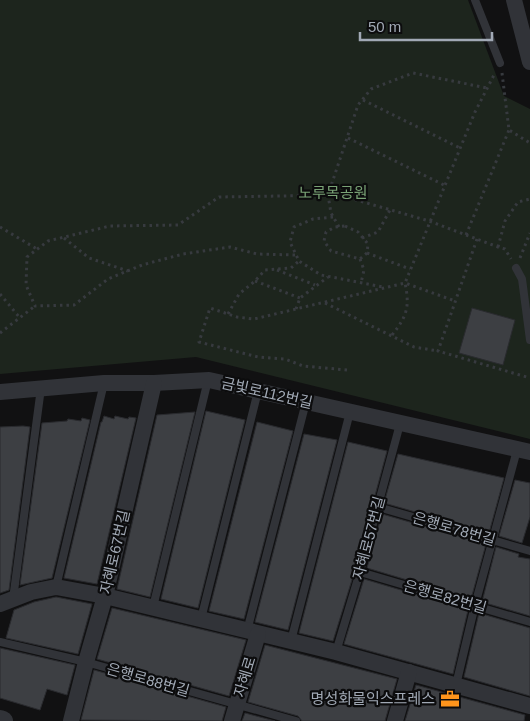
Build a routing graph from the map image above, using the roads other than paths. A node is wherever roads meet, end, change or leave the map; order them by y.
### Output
1 (475, 0) edge
2 (514, 0) edge
3 (530, 62) edge
4 (500, 63) road end
5 (516, 268) road end
6 (530, 340) edge
7 (209, 380) junction
8 (104, 383) junction
9 (154, 383) junction
10 (41, 388) junction
11 (258, 391) junction
12 (0, 392) edge
13 (306, 402) junction
14 (350, 412) junction
15 (400, 424) junction
16 (524, 451) edge
17 (378, 507) junction
18 (492, 541) junction
19 (530, 551) edge
20 (360, 572) junction
21 (56, 587) junction
22 (105, 596) junction
23 (6, 602) edge
24 (475, 605) junction
25 (153, 607) junction
26 (201, 619) junction
27 (530, 622) edge
28 (253, 632) junction
29 (291, 641) junction
30 (0, 642) edge
31 (336, 652) junction
32 (86, 662) junction
33 (409, 672) junction
34 (456, 685) junction
35 (530, 706) edge
36 (235, 713) edge
37 (72, 721) edge
38 (296, 721) edge
39 (395, 721) edge

1 - 4 lane
2 - 3 street
5 - 6 lane
7 - 9 street, 금빛로112번길
7 - 11 street, 금빛로112번길
7 - 25 lane
8 - 9 street, 금빛로112번길
8 - 10 street, 금빛로112번길
8 - 21 lane
9 - 22 street, 자혜로67번길
10 - 12 street, 금빛로112번길
10 - 23 lane
11 - 13 street, 금빛로112번길
11 - 26 lane
13 - 14 street, 금빛로112번길
13 - 28 lane
14 - 15 street, 금빛로112번길
14 - 29 lane
15 - 16 street, 금빛로112번길
15 - 17 lane, 자혜로57번길
16 - 18 lane
17 - 18 lane, 은행로78번길
17 - 20 lane, 자혜로57번길
18 - 19 lane, 은행로78번길
18 - 24 lane
20 - 24 lane, 은행로82번길
20 - 31 lane, 자혜로57번길
21 - 22 street
21 - 23 street
22 - 25 street
22 - 32 street, 자혜로67번길
24 - 27 lane, 은행로82번길
24 - 34 lane
25 - 26 street
26 - 28 street
28 - 29 street
28 - 36 street, 자혜로
29 - 31 street
30 - 32 lane, 은행로88번길
31 - 33 street
32 - 36 lane, 은행로88번길
32 - 37 street, 자혜로67번길
33 - 34 street
33 - 39 street
34 - 35 street
36 - 38 lane, 은행로88번길

